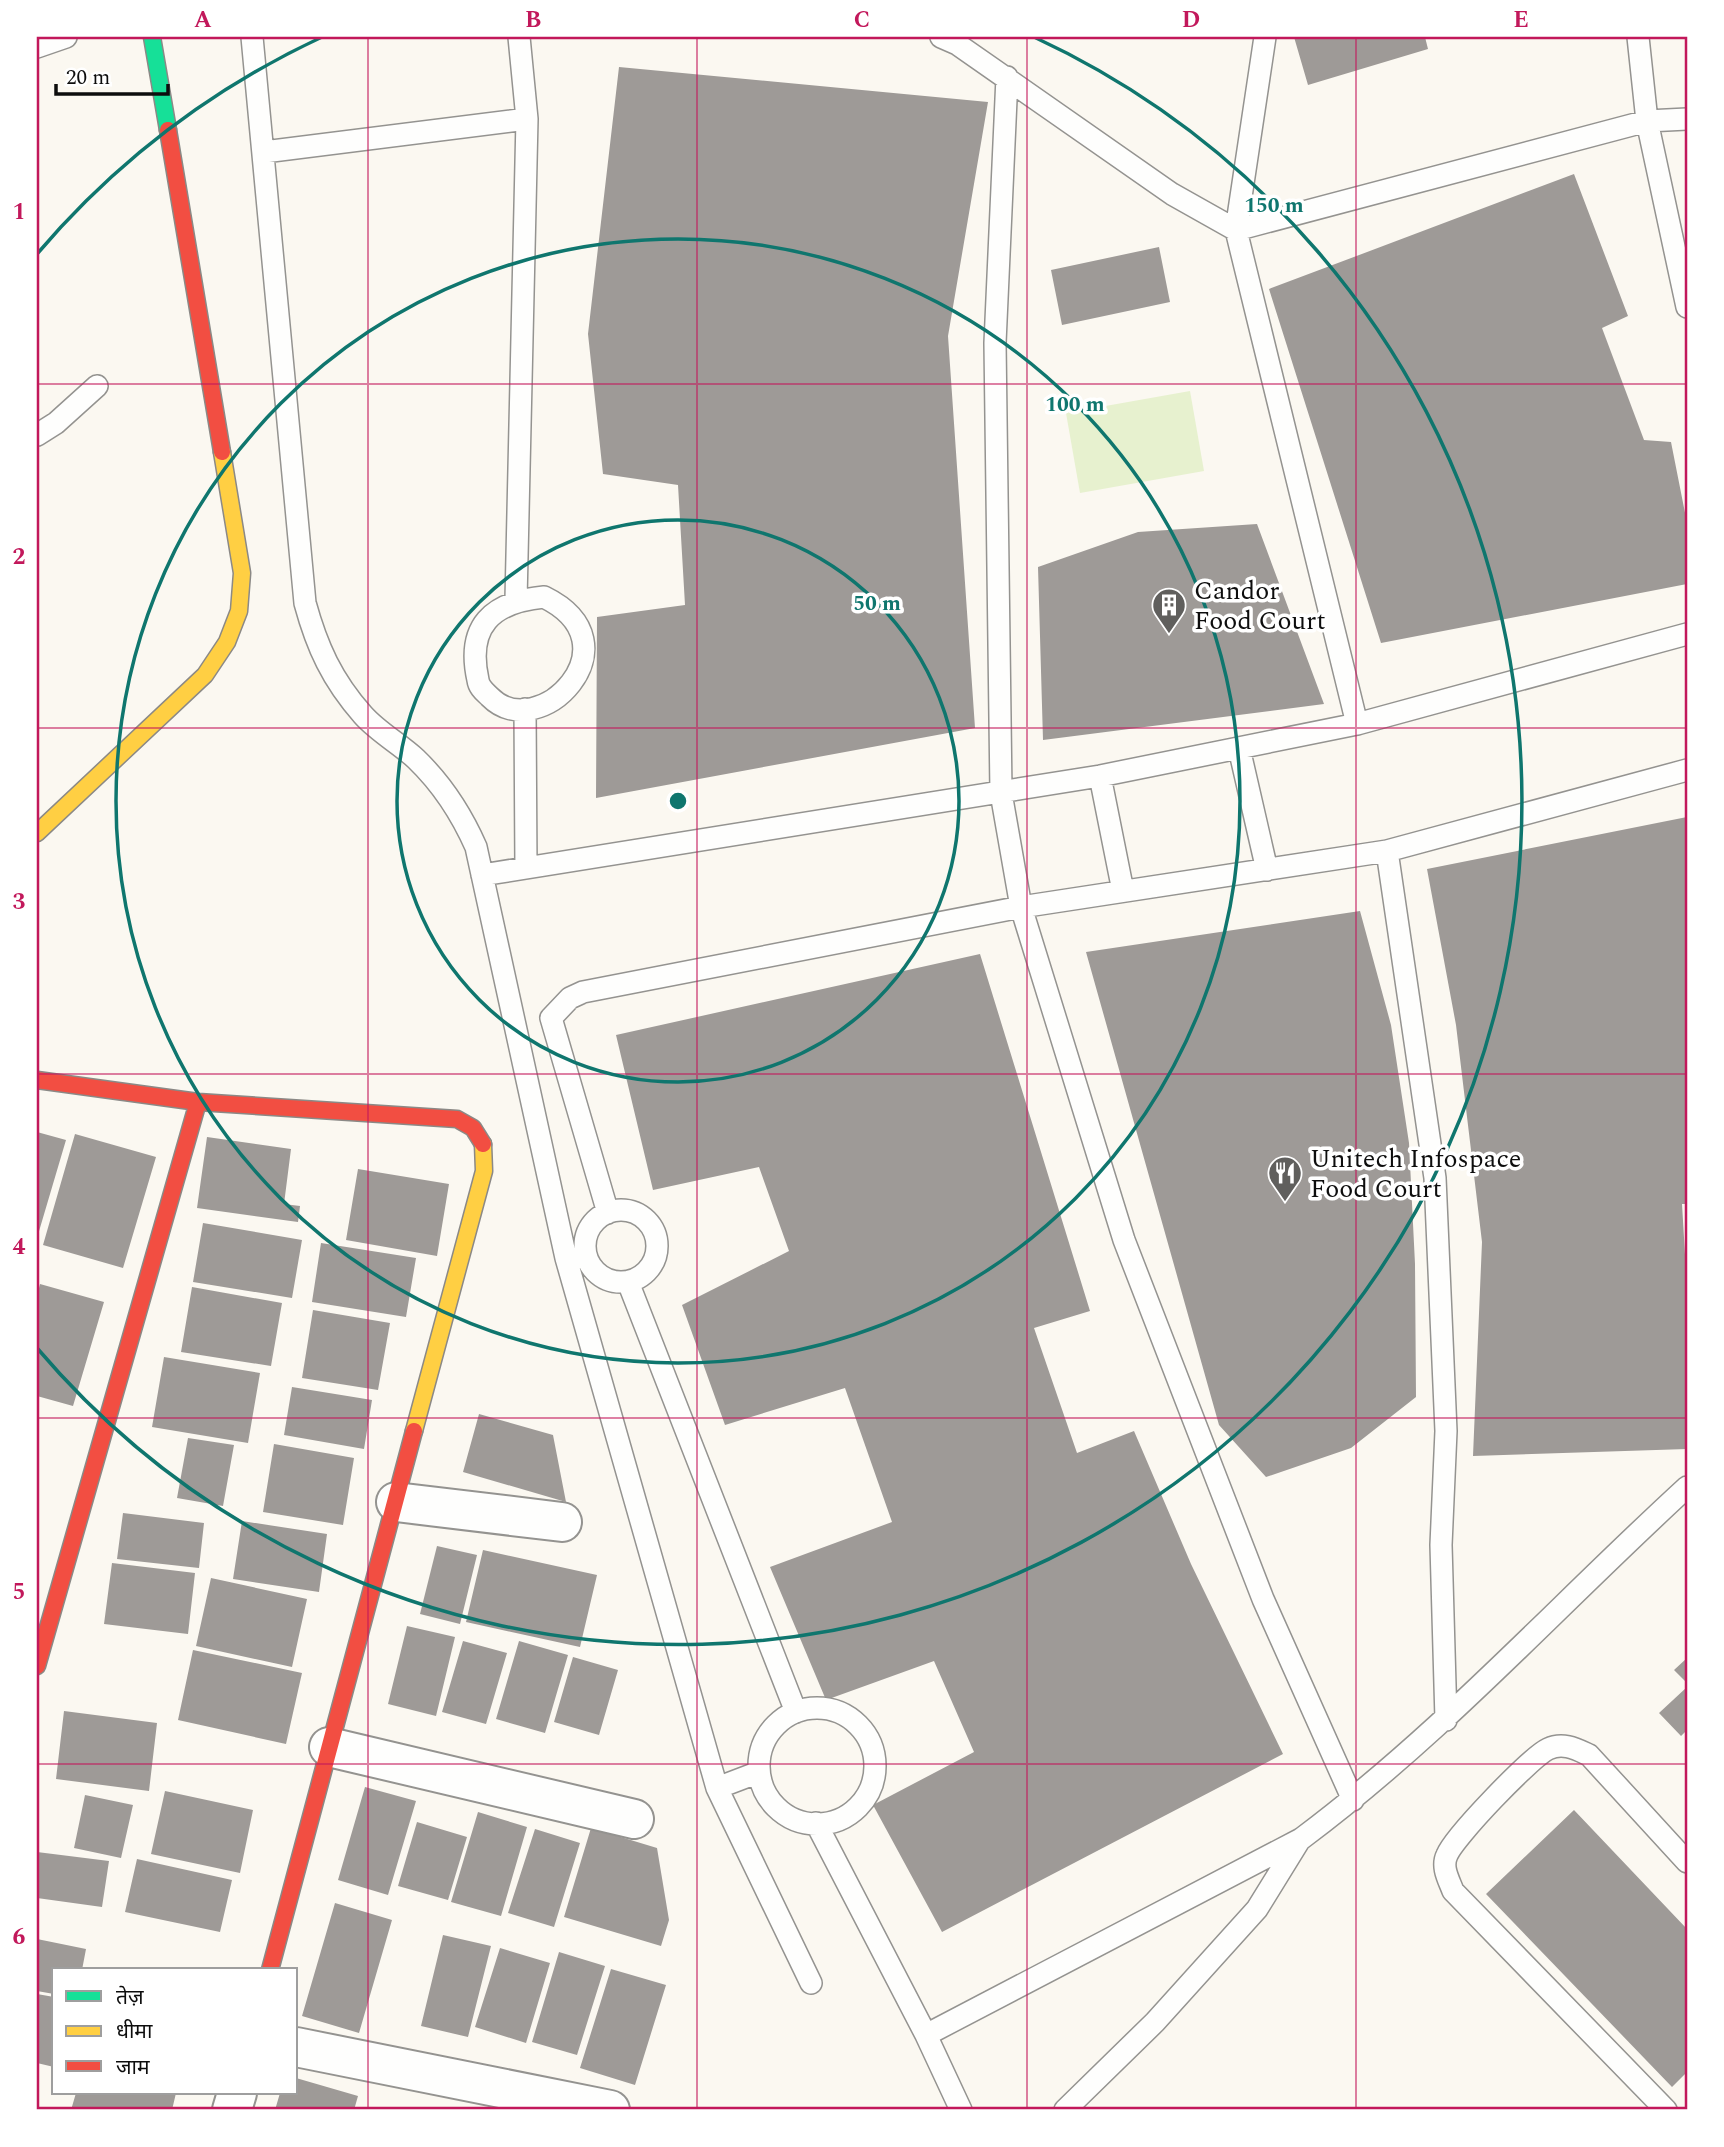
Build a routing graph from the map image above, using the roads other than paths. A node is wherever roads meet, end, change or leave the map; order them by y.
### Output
1 (66, 37) edge
2 (152, 37) edge
3 (252, 37) edge
4 (519, 37) edge
5 (941, 37) edge
6 (1265, 37) edge
7 (1638, 37) edge
8 (37, 47) edge
9 (1007, 78) junction
10 (527, 119) junction
11 (1687, 119) edge
12 (1647, 121) junction
13 (264, 152) junction
14 (1236, 230) junction
15 (1687, 307) edge
16 (97, 386) dead end
17 (37, 435) edge
18 (516, 600) junction
19 (1687, 634) edge
20 (525, 709) junction
21 (1357, 724) junction
22 (1239, 748) junction
23 (1687, 770) edge
24 (1100, 776) junction
25 (1001, 793) junction
26 (37, 833) edge
27 (1387, 851) junction
28 (526, 869) junction
29 (1267, 870) junction
30 (482, 875) junction
31 (1123, 891) junction
32 (1021, 907) junction
33 (37, 1080) edge
34 (198, 1102) junction
35 (608, 1213) junction
36 (576, 1255) junction
37 (628, 1282) junction
38 (1687, 1487) edge
39 (396, 1502) junction
40 (562, 1522) dead end
41 (37, 1666) edge
42 (796, 1712) junction
43 (1446, 1720) junction
44 (330, 1746) junction
45 (759, 1772) junction
46 (718, 1788) junction
47 (1353, 1800) junction
48 (634, 1819) dead end
49 (816, 1824) junction
50 (1301, 1839) junction
51 (1687, 1862) edge
52 (271, 1968) edge
53 (811, 1983) dead end
54 (926, 2035) junction
55 (298, 2047) edge
56 (610, 2110) edge
57 (961, 2110) edge
58 (1066, 2110) edge
59 (1666, 2110) edge

1 - 8 lane
2 - 26 street
3 - 13 lane
4 - 10 lane
5 - 9 lane
6 - 14 lane
7 - 12 lane
9 - 14 lane
9 - 25 lane
10 - 13 lane
10 - 18 lane
11 - 12 lane
12 - 14 lane
12 - 15 lane
13 - 30 lane
14 - 21 lane
16 - 17 lane
18 - 20 lane
18 - 20 lane
19 - 21 lane
20 - 28 lane
21 - 22 lane
22 - 24 lane
22 - 29 lane
23 - 27 lane
24 - 25 lane
24 - 31 lane
25 - 28 lane
25 - 32 lane
27 - 29 lane
27 - 43 lane
28 - 30 lane
29 - 31 lane
30 - 36 lane
31 - 32 lane
32 - 35 lane
32 - 47 lane
33 - 34 street
34 - 39 street
34 - 41 street
35 - 36 lane
35 - 37 lane
36 - 37 lane
36 - 46 lane
37 - 42 lane
38 - 43 lane
39 - 40 street
39 - 44 street
42 - 45 lane
42 - 49 lane
43 - 47 lane
44 - 48 street
44 - 52 street
45 - 46 lane
45 - 49 lane
46 - 53 lane
47 - 50 lane
49 - 54 lane
50 - 54 lane
50 - 58 lane
51 - 59 lane
54 - 57 lane
55 - 56 street

